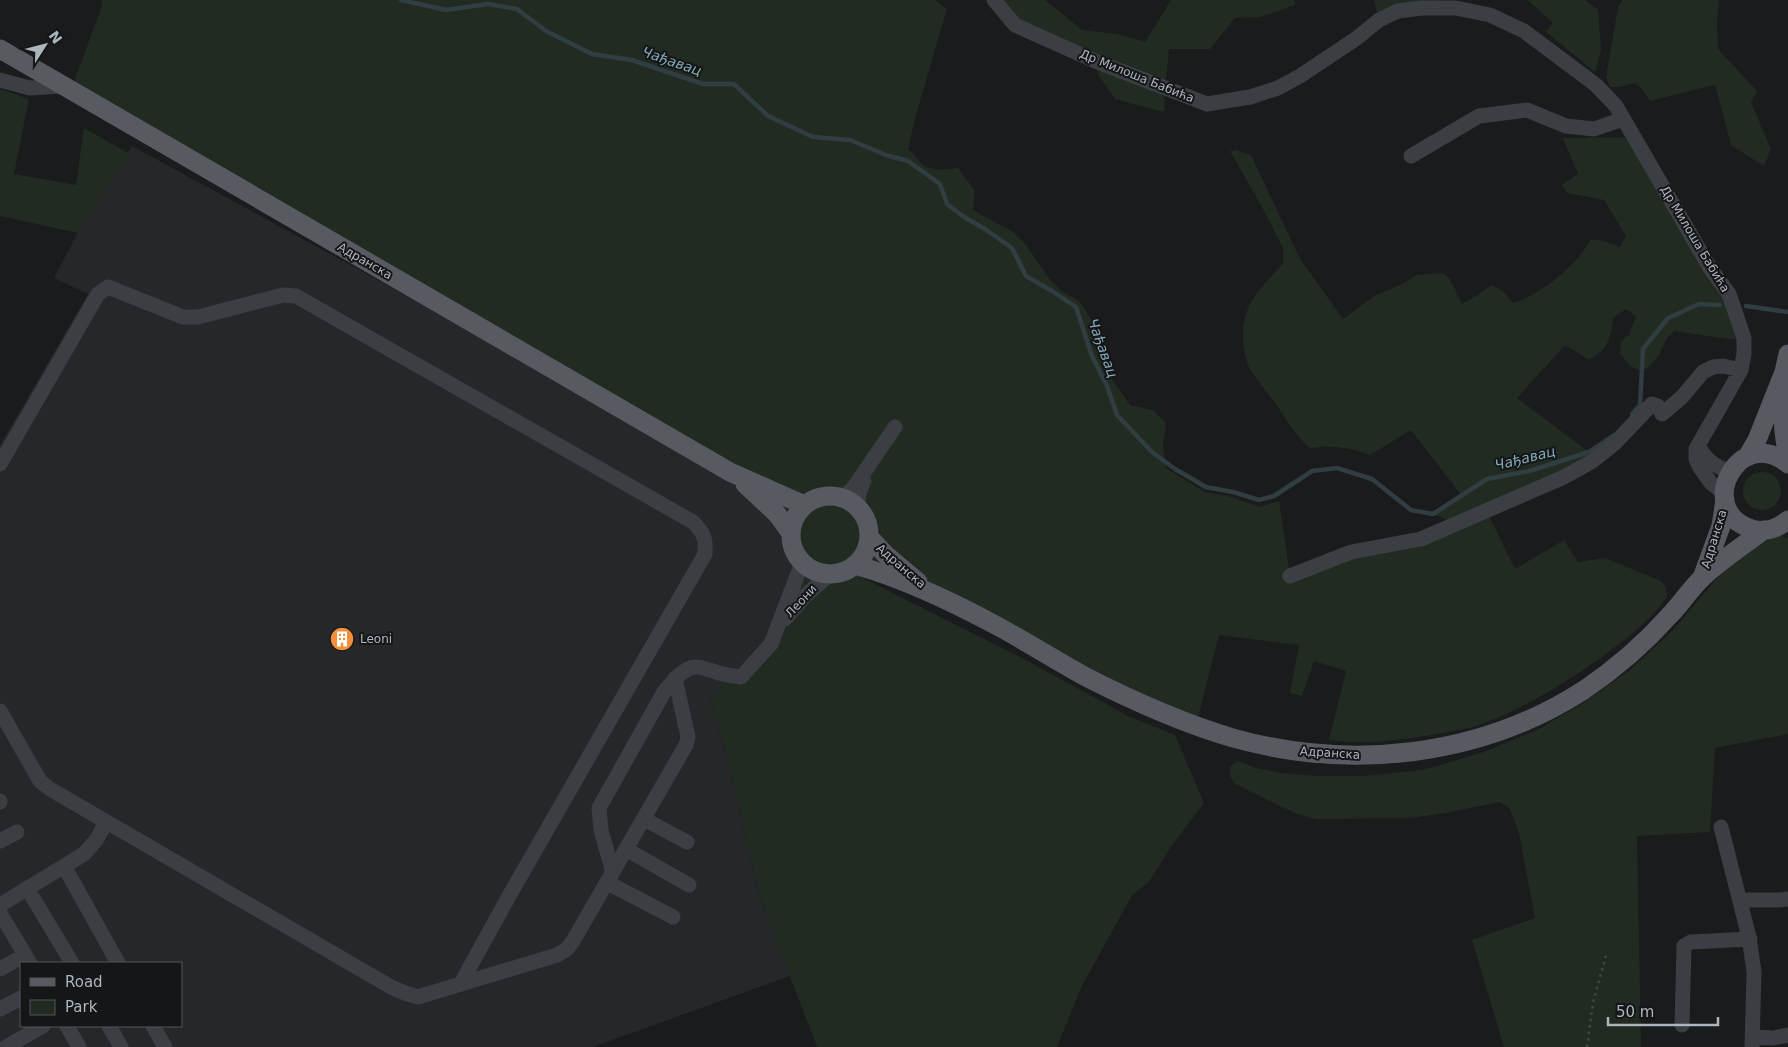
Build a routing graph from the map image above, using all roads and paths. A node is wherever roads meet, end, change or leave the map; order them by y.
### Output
1 (994, 0) edge
2 (0, 49) edge
3 (0, 80) edge
4 (62, 86) junction
5 (1623, 119) junction
6 (1411, 156) dead end
7 (1786, 363) edge
8 (1741, 370) junction
9 (894, 427) dead end
10 (1698, 445) junction
11 (880, 450) junction
12 (1788, 454) edge
13 (1747, 457) junction
14 (0, 464) edge
15 (1788, 464) edge
16 (730, 472) junction
17 (1730, 472) junction
18 (834, 496) junction
19 (1725, 497) junction
20 (804, 505) junction
21 (860, 510) junction
22 (1788, 520) edge
23 (1774, 531) edge
24 (790, 532) junction
25 (869, 537) junction
26 (802, 564) junction
27 (855, 565) junction
28 (829, 575) junction
29 (1290, 576) dead end
30 (1702, 578) junction
31 (934, 595) junction
32 (779, 625) junction
33 (675, 678) junction
34 (0, 711) edge
35 (644, 819) junction
36 (106, 822) junction
37 (1721, 827) dead end
38 (17, 832) dead end
39 (0, 842) edge
40 (687, 842) dead end
41 (626, 849) junction
42 (64, 866) junction
43 (610, 879) junction
44 (689, 885) dead end
45 (27, 888) junction
46 (1788, 899) edge
47 (1740, 900) junction
48 (0, 905) edge
49 (0, 913) edge
50 (673, 917) dead end
51 (1750, 939) junction
52 (1606, 955) dead end
53 (27, 959) edge
54 (71, 962) edge
55 (117, 962) edge
56 (0, 969) edge
57 (461, 984) junction
58 (20, 999) edge
59 (0, 1009) edge
60 (1682, 1025) dead end
61 (41, 1027) edge
62 (68, 1027) edge
63 (110, 1027) edge
64 (154, 1027) edge
65 (1788, 1035) edge
66 (1753, 1042) edge
67 (77, 1046) edge
68 (6, 1047) edge
69 (121, 1047) edge
70 (165, 1047) edge
71 (1587, 1047) edge

1 - 5 street, Др Милоша Бабића
2 - 4 main road, Адранска
3 - 4 street
4 - 16 main road, Адранска
5 - 6 street
5 - 8 street, Др Милоша Бабића
7 - 12 main road
7 - 13 main road
8 - 10 street, Др Милоша Бабића
8 - 29 street
9 - 11 street
10 - 17 street
10 - 19 street
11 - 18 street
11 - 21 street
13 - 15 main road
13 - 17 main road
14 - 57 street
16 - 20 main road, Адранска
16 - 24 main road, Адранска
17 - 19 main road, Адранска
18 - 20 main road
18 - 21 main road
19 - 23 main road
19 - 30 main road, Адранска
20 - 24 main road
21 - 25 main road
22 - 23 main road, Адранска
23 - 30 main road, Адранска
24 - 26 main road
25 - 27 main road
25 - 31 main road, Адранска
26 - 28 main road
26 - 32 street, Леони
27 - 28 main road
27 - 31 main road, Адранска
28 - 32 street, Леони
30 - 31 main road, Адранска
32 - 33 street
33 - 35 street
33 - 43 street
34 - 36 street
35 - 40 street
35 - 41 street
36 - 42 street
36 - 57 street
37 - 47 street
38 - 39 street
41 - 43 street
41 - 44 street
42 - 45 street
42 - 55 street
43 - 50 street
43 - 57 street
45 - 48 street
45 - 54 street
46 - 47 street
47 - 51 street
49 - 53 street
51 - 60 street
51 - 66 street
52 - 71 path
53 - 56 street
58 - 59 street
61 - 68 street
62 - 67 street
63 - 69 street
64 - 70 street
65 - 66 street

